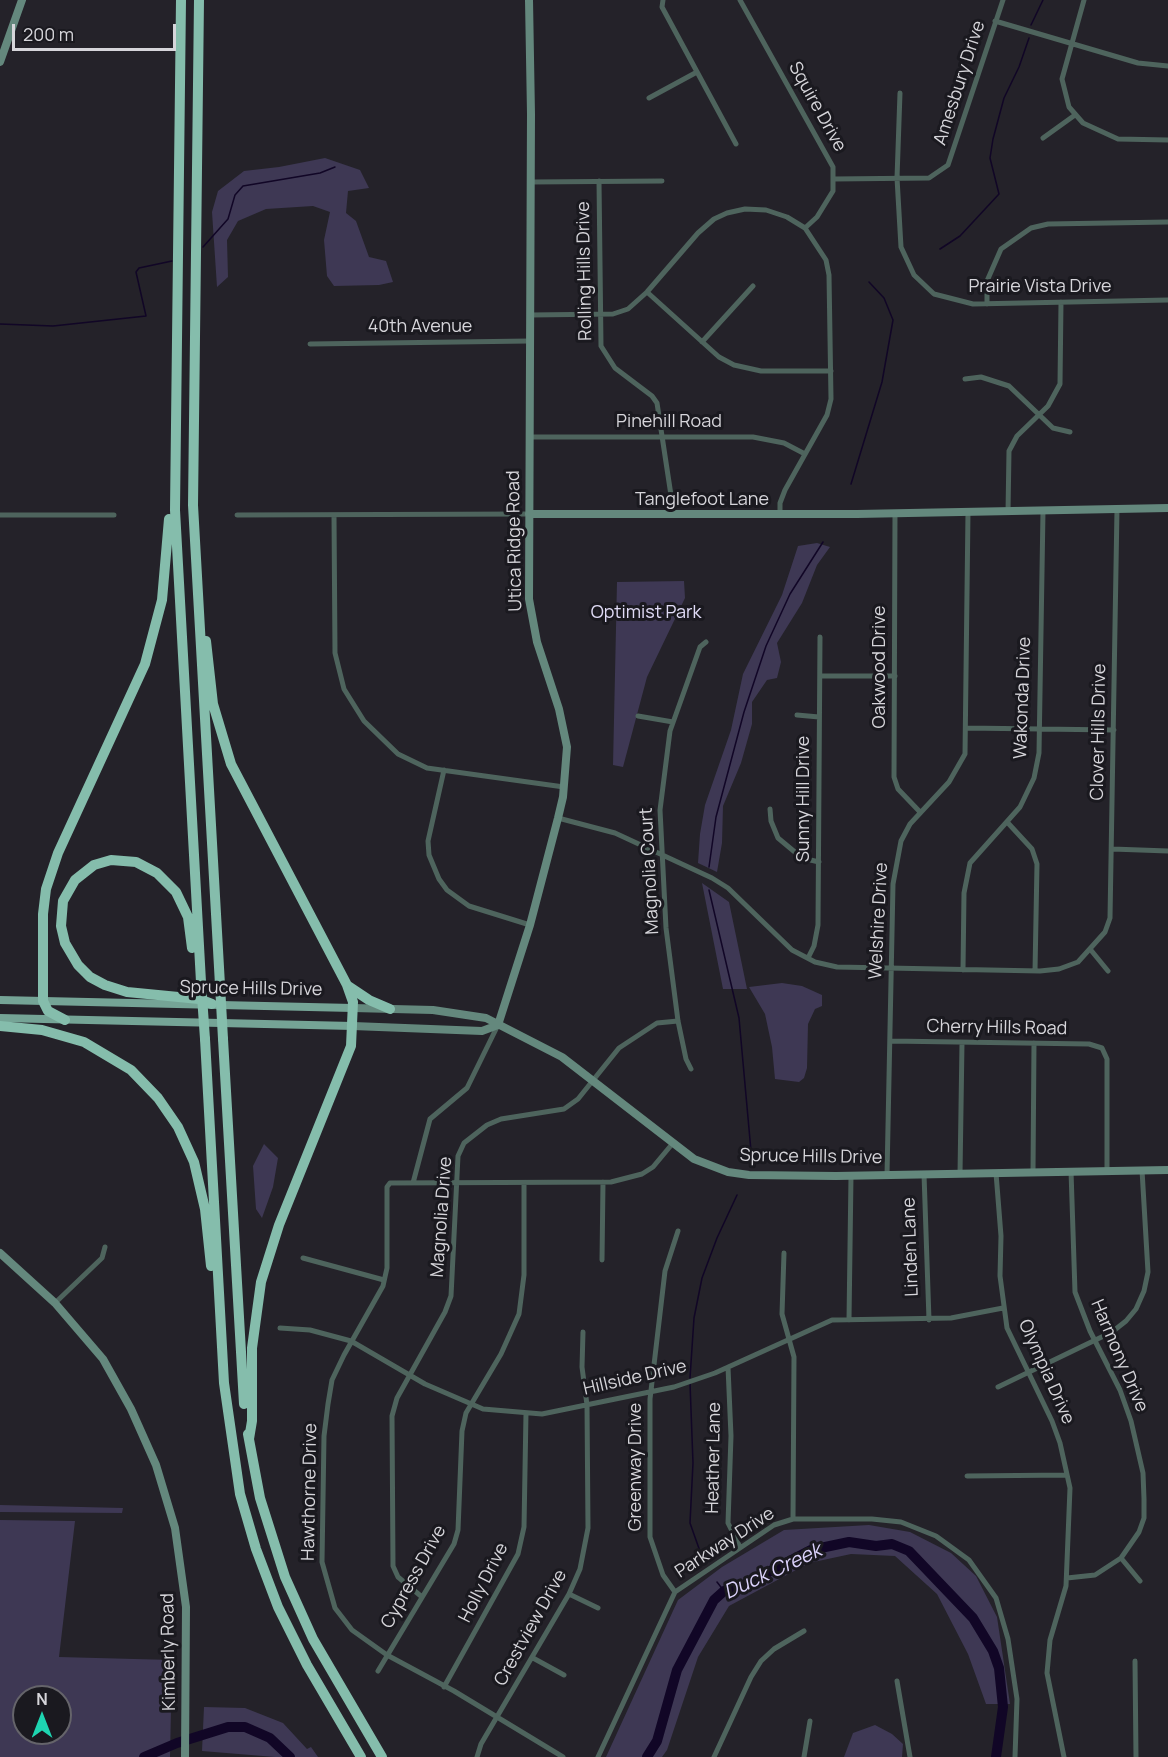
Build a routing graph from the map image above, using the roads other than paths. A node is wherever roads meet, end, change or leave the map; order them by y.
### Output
1 (22, 0) edge
2 (181, 0) edge
3 (199, 0) edge
4 (529, 0) edge
5 (663, 0) edge
6 (740, 0) edge
7 (1003, 0) edge
8 (1084, 0) edge
9 (995, 21) junction
10 (1071, 44) junction
11 (0, 62) edge
12 (1168, 66) edge
13 (697, 72) junction
14 (900, 93) dead end
15 (649, 98) dead end
16 (1074, 115) junction
17 (1043, 138) dead end
18 (1168, 140) edge
19 (736, 144) dead end
20 (897, 178) junction
21 (834, 179) junction
22 (599, 181) junction
23 (662, 181) dead end
24 (531, 182) junction
25 (1168, 222) edge
26 (805, 228) junction
27 (753, 286) dead end
28 (647, 292) junction
29 (1168, 300) edge
30 (1060, 302) junction
31 (987, 304) junction
32 (530, 315) junction
33 (599, 315) junction
34 (529, 341) junction
35 (702, 342) junction
36 (310, 344) dead end
37 (831, 371) junction
38 (965, 379) dead end
39 (1039, 415) junction
40 (1070, 432) dead end
41 (662, 436) junction
42 (529, 437) junction
43 (805, 454) junction
44 (175, 487) junction
45 (1168, 507) edge
46 (1117, 509) junction
47 (1043, 511) junction
48 (968, 512) junction
49 (1008, 512) junction
50 (895, 513) junction
51 (529, 514) junction
52 (674, 514) junction
53 (780, 514) junction
54 (0, 515) edge
55 (114, 515) dead end
56 (237, 515) dead end
57 (334, 515) junction
58 (196, 584) junction
59 (820, 637) dead end
60 (706, 642) dead end
61 (819, 676) junction
62 (895, 676) junction
63 (638, 716) dead end
64 (797, 716) dead end
65 (819, 717) junction
66 (673, 722) junction
67 (966, 728) junction
68 (1039, 729) junction
69 (1114, 730) junction
70 (444, 770) junction
71 (564, 788) junction
72 (770, 809) dead end
73 (920, 812) junction
74 (558, 818) junction
75 (1008, 823) junction
76 (1112, 849) junction
77 (1168, 851) edge
78 (661, 854) junction
79 (819, 862) junction
80 (530, 925) junction
81 (1090, 949) junction
82 (808, 958) junction
83 (891, 969) junction
84 (963, 970) junction
85 (1035, 971) junction
86 (1108, 971) dead end
87 (199, 983) junction
88 (347, 986) junction
89 (0, 1000) edge
90 (43, 1001) junction
91 (208, 1006) junction
92 (353, 1008) junction
93 (390, 1009) junction
94 (0, 1018) edge
95 (65, 1020) junction
96 (678, 1021) junction
97 (498, 1025) junction
98 (0, 1026) edge
99 (353, 1026) junction
100 (890, 1041) junction
101 (962, 1043) junction
102 (1034, 1043) junction
103 (691, 1069) dead end
104 (592, 1081) junction
105 (673, 1143) junction
106 (1107, 1170) junction
107 (1142, 1170) junction
108 (1168, 1170) edge
109 (1071, 1171) junction
110 (1033, 1172) junction
111 (996, 1173) junction
112 (924, 1174) junction
113 (960, 1174) junction
114 (887, 1175) junction
115 (851, 1176) junction
116 (603, 1182) junction
117 (412, 1183) junction
118 (456, 1183) junction
119 (524, 1183) junction
120 (678, 1231) dead end
121 (105, 1247) dead end
122 (0, 1253) edge
123 (784, 1253) dead end
124 (303, 1257) dead end
125 (602, 1260) dead end
126 (384, 1280) junction
127 (219, 1295) junction
128 (55, 1303) junction
129 (1003, 1308) junction
130 (849, 1320) junction
131 (928, 1320) junction
132 (280, 1328) dead end
133 (583, 1332) dead end
134 (788, 1338) junction
135 (1095, 1340) junction
136 (351, 1341) junction
137 (728, 1367) junction
138 (1028, 1373) junction
139 (410, 1375) junction
140 (998, 1387) dead end
141 (651, 1392) junction
142 (471, 1405) junction
143 (587, 1405) junction
144 (525, 1413) junction
145 (249, 1439) junction
146 (1067, 1475) junction
147 (968, 1476) dead end
148 (793, 1519) junction
149 (740, 1547) junction
150 (1121, 1558) junction
151 (1066, 1578) junction
152 (1140, 1581) dead end
153 (675, 1592) junction
154 (569, 1594) junction
155 (422, 1597) junction
156 (598, 1608) dead end
157 (804, 1631) dead end
158 (387, 1656) junction
159 (533, 1658) junction
160 (1136, 1661) dead end
161 (378, 1671) dead end
162 (564, 1675) dead end
163 (897, 1681) dead end
164 (444, 1687) junction
165 (498, 1718) junction
166 (810, 1720) dead end
167 (185, 1757) edge
168 (361, 1757) edge
169 (382, 1757) edge
170 (477, 1757) edge
171 (563, 1757) edge
172 (598, 1757) edge
173 (714, 1757) edge
174 (804, 1757) edge
175 (910, 1757) edge
176 (1015, 1757) edge
177 (1064, 1757) edge
178 (1136, 1757) edge

1 - 11 main road
2 - 44 highway
3 - 58 highway
4 - 24 main road, Utica Ridge Road
5 - 13 street
6 - 21 street, Squire Drive
7 - 9 street, Amesbury Drive
8 - 10 street
9 - 10 street
9 - 20 street, Amesbury Drive
10 - 12 street
10 - 16 street
13 - 15 street
13 - 19 street
14 - 20 street, Prairie Vista Drive
16 - 17 street
16 - 18 street
20 - 21 street, Amesbury Drive
20 - 31 street, Prairie Vista Drive
21 - 26 street, Squire Drive
22 - 23 street
22 - 24 street
22 - 33 street, Rolling Hills Drive
24 - 32 main road, Utica Ridge Road
25 - 31 street
26 - 28 street
26 - 37 street
27 - 35 street
28 - 33 street
28 - 35 street
29 - 30 street, Prairie Vista Drive
30 - 31 street, Prairie Vista Drive
30 - 39 street
32 - 33 street
32 - 34 main road, Utica Ridge Road
33 - 41 street, Rolling Hills Drive
34 - 36 street, 40th Avenue
34 - 42 main road, Utica Ridge Road
35 - 37 street
37 - 43 street
38 - 39 street
39 - 40 street
39 - 49 street
41 - 42 street, Pinehill Road
41 - 43 street, Pinehill Road
41 - 52 street, Rolling Hills Drive
42 - 51 main road, Utica Ridge Road
43 - 53 street
44 - 87 highway
44 - 90 highway
45 - 46 main road, Tanglefoot Lane
46 - 47 main road, Tanglefoot Lane
46 - 69 street, Clover Hills Drive
47 - 49 main road, Tanglefoot Lane
47 - 68 street, Wakonda Drive
48 - 49 main road, Tanglefoot Lane
48 - 50 main road, Tanglefoot Lane
48 - 67 street, Welshire Drive
50 - 53 main road, Tanglefoot Lane
50 - 62 street, Oakwood Drive
51 - 52 main road, Tanglefoot Lane
51 - 57 street, Tanglefoot Lane
51 - 71 main road, Utica Ridge Road
52 - 53 main road, Tanglefoot Lane
54 - 55 street
56 - 57 street, Tanglefoot Lane
57 - 70 street
58 - 88 highway
58 - 145 highway, bridge
59 - 61 street, Sunny Hill Drive
60 - 66 street, Magnolia Court
61 - 62 street
61 - 65 street, Sunny Hill Drive
62 - 73 street, Oakwood Drive
63 - 66 street
64 - 65 street
65 - 79 street, Sunny Hill Drive
66 - 78 street, Magnolia Court
67 - 68 street
67 - 73 street, Welshire Drive
68 - 69 street
68 - 75 street, Wakonda Drive
69 - 76 street, Clover Hills Drive
70 - 71 street
70 - 80 street
71 - 74 main road, Utica Ridge Road
72 - 79 street
73 - 83 street, Welshire Drive
74 - 78 street, Clover Hills Drive
74 - 80 main road, Utica Ridge Road
75 - 84 street, Wakonda Drive
75 - 85 street
76 - 77 street
76 - 81 street, Clover Hills Drive
78 - 82 street, Clover Hills Drive
78 - 96 street, Magnolia Court
79 - 82 street, Sunny Hill Drive
80 - 97 main road, Utica Ridge Road
81 - 85 street, Clover Hills Drive
81 - 86 street
82 - 83 street, Clover Hills Drive
83 - 84 street, Clover Hills Drive
83 - 100 street, Welshire Drive
84 - 85 street, Clover Hills Drive
87 - 91 highway, bridge
87 - 91 highway
88 - 92 highway
88 - 93 highway
89 - 90 main road, Spruce Hills Drive
90 - 91 main road, Spruce Hills Drive
90 - 95 highway
91 - 92 main road, Spruce Hills Drive
91 - 127 highway, bridge
92 - 93 main road, Spruce Hills Drive
92 - 99 highway
93 - 97 main road, Spruce Hills Drive
94 - 95 main road, Spruce Hills Drive
95 - 99 main road, Spruce Hills Drive
96 - 103 street, Magnolia Court
96 - 104 street, Magnolia Drive
97 - 99 main road, Spruce Hills Drive
97 - 104 main road, Spruce Hills Drive
97 - 117 street, Utica Ridge Road
98 - 127 highway
99 - 145 highway
100 - 101 street, Cherry Hills Road
100 - 114 street, Welshire Drive
101 - 102 street, Cherry Hills Road
101 - 113 street
102 - 106 street, Cherry Hills Road
102 - 110 street
104 - 105 main road, Spruce Hills Drive
104 - 118 street, Magnolia Drive
105 - 115 main road, Spruce Hills Drive
105 - 116 street
106 - 107 main road, Spruce Hills Drive
106 - 109 main road, Spruce Hills Drive
107 - 108 main road, Spruce Hills Drive
107 - 135 street
109 - 110 main road, Spruce Hills Drive
109 - 135 street, Harmony Drive
110 - 111 main road, Spruce Hills Drive
111 - 113 main road, Spruce Hills Drive
111 - 129 street, Olympia Drive
112 - 113 main road, Spruce Hills Drive
112 - 114 main road, Spruce Hills Drive
112 - 131 street, Linden Lane
114 - 115 main road, Spruce Hills Drive
115 - 130 street
116 - 119 street
116 - 125 street
117 - 118 street
117 - 126 street, Hawthorne Drive
118 - 119 street
118 - 139 street, Magnolia Drive
119 - 142 street, Cypress Drive
120 - 141 street, Greenway Drive
121 - 128 street
122 - 128 main road, Kimberly Road
123 - 134 street
124 - 126 street
126 - 136 street, Hawthorne Drive
127 - 168 highway
128 - 167 main road, Kimberly Road
129 - 131 street, Hillside Drive
129 - 138 street, Olympia Drive
130 - 131 street, Hillside Drive
130 - 134 street, Hillside Drive
132 - 136 street, Hillside Drive
133 - 143 street, Crestview Drive
134 - 137 street, Hillside Drive
134 - 148 street
135 - 138 street
135 - 150 street, Harmony Drive
136 - 139 street, Hillside Drive
136 - 158 street, Hawthorne Drive
137 - 141 street, Hillside Drive
137 - 149 street, Heather Lane
138 - 140 street
138 - 146 street, Olympia Drive
139 - 142 street, Hillside Drive
139 - 155 street, Magnolia Drive
141 - 143 street, Hillside Drive
141 - 153 street, Greenway Drive
142 - 144 street, Hillside Drive
142 - 155 street, Cypress Drive
143 - 144 street, Hillside Drive
143 - 154 street, Crestview Drive
144 - 164 street, Holly Drive
145 - 169 highway
146 - 147 street
146 - 151 street, Olympia Drive
148 - 149 street, Parkway Drive
148 - 176 street, Parkway Drive
149 - 153 street, Parkway Drive
150 - 151 street, Harmony Drive
150 - 152 street
151 - 177 street, Olympia Drive
153 - 172 street, Parkway Drive
154 - 156 street
154 - 159 street, Crestview Drive
155 - 158 street, Cypress Drive
157 - 173 street
158 - 161 street, Cypress Drive
158 - 164 street, Hawthorne Drive
159 - 162 street
159 - 165 street, Crestview Drive
160 - 178 street
163 - 175 street
164 - 165 street, Hawthorne Drive
165 - 170 street, Crestview Drive
165 - 171 street, Hawthorne Drive
166 - 174 street

